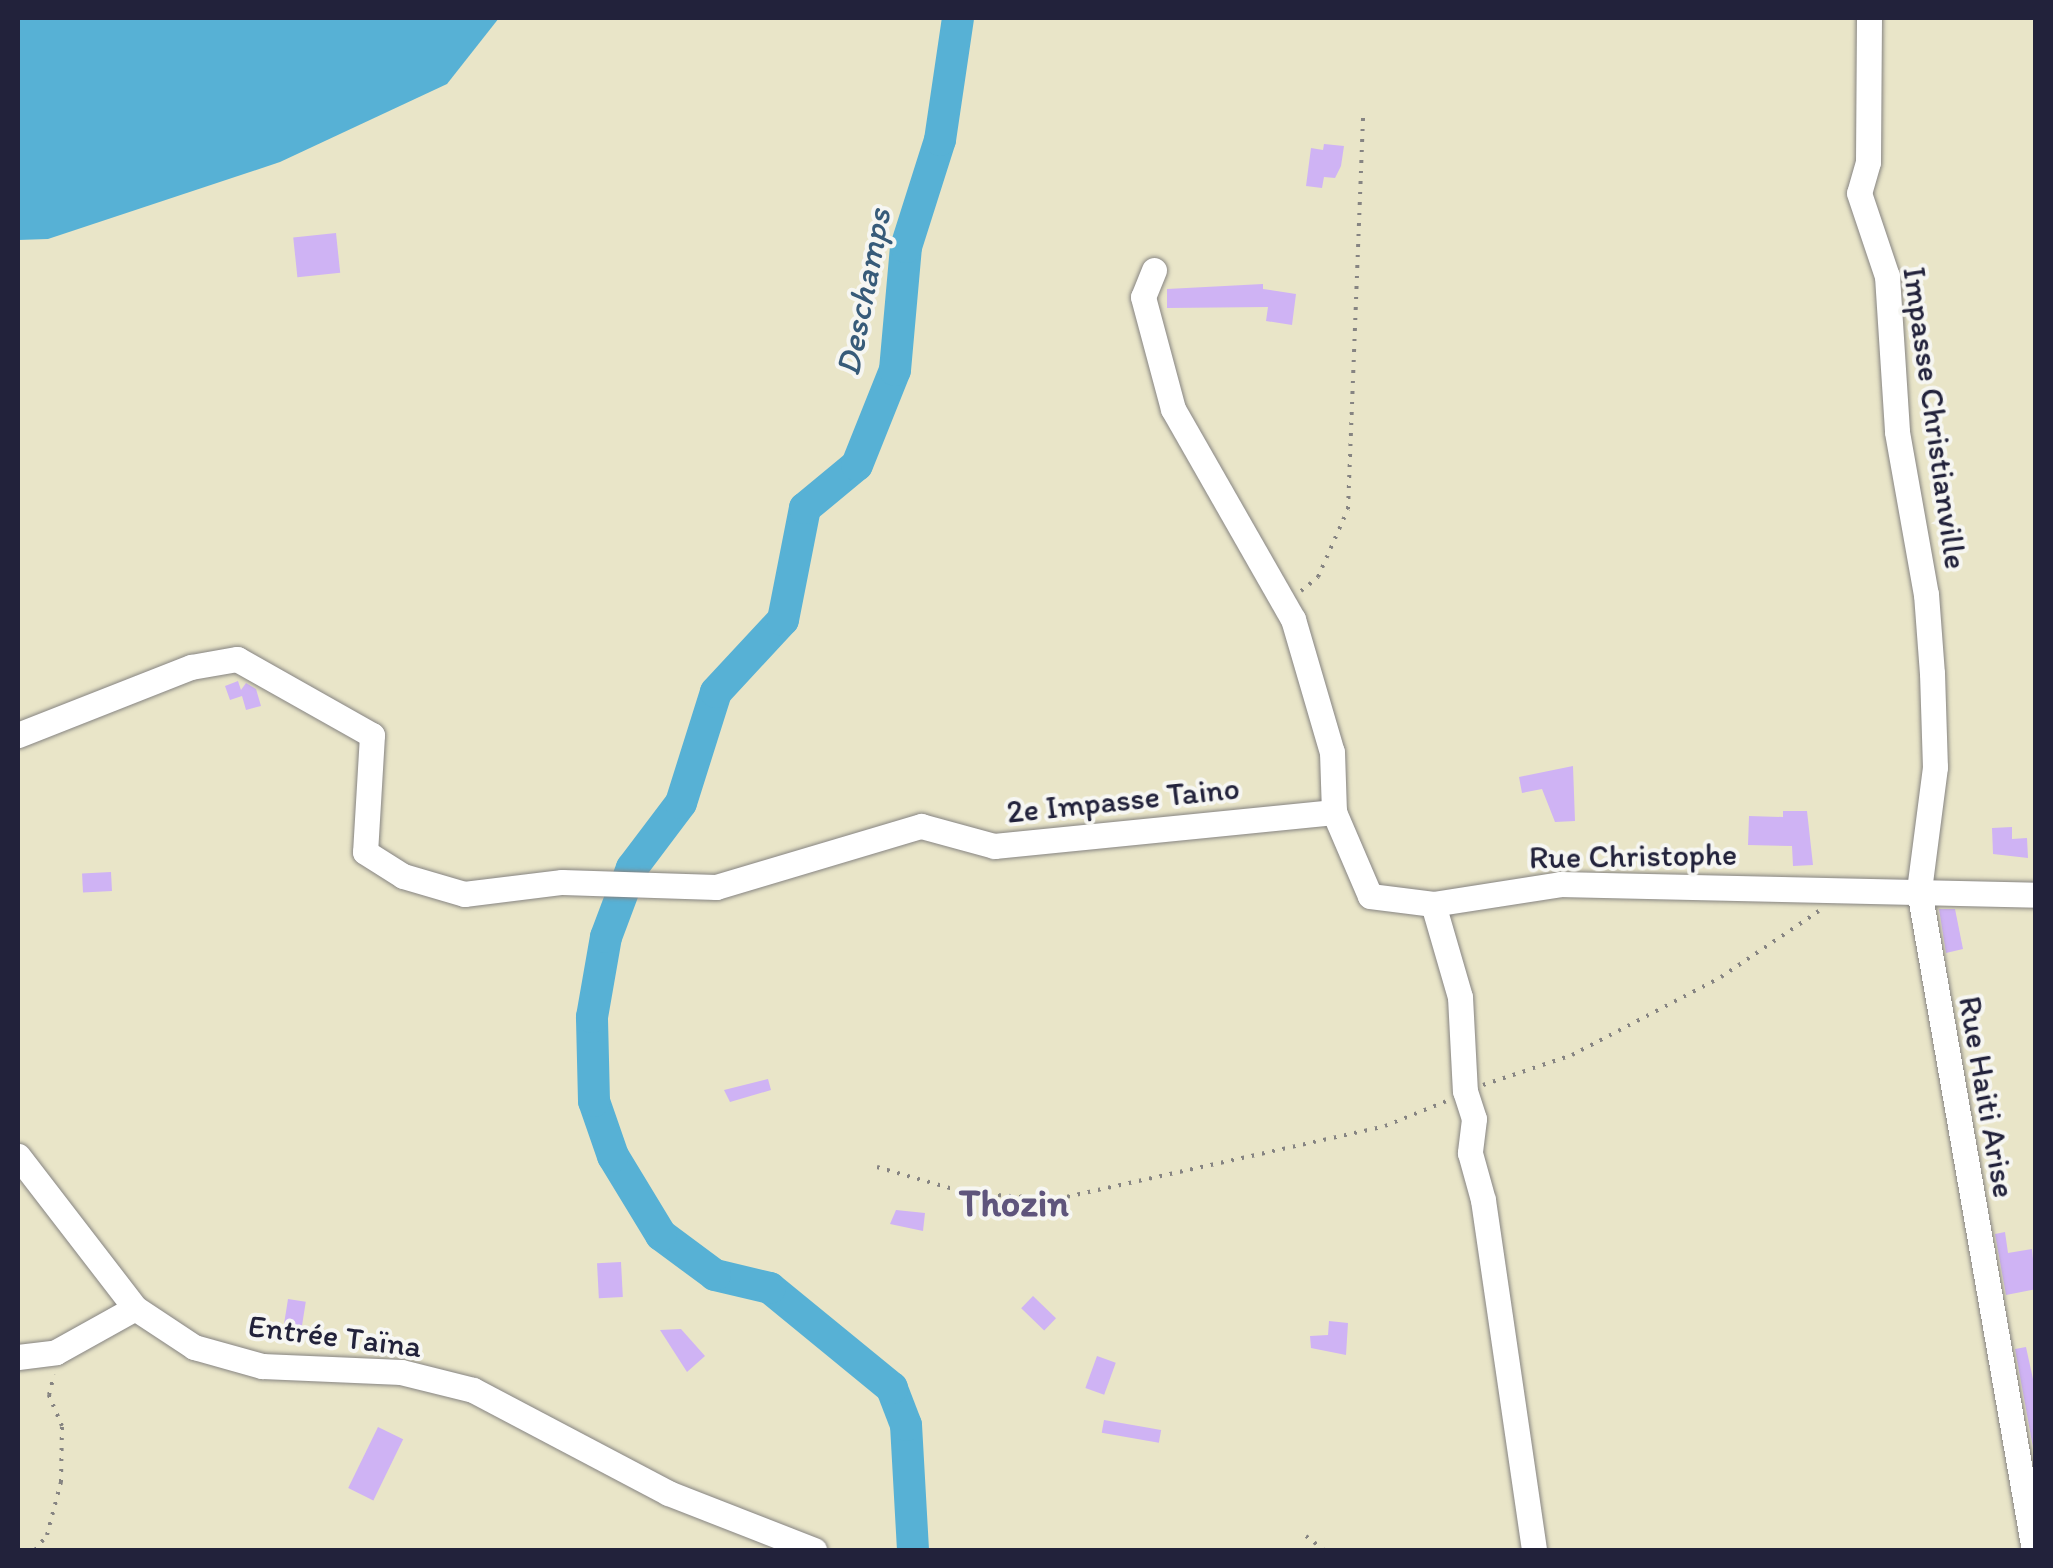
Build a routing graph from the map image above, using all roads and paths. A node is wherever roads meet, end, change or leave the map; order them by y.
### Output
1 (1868, 18) edge
2 (1363, 116) dead end
3 (1154, 270) dead end
4 (1286, 604) junction
5 (18, 735) edge
6 (1334, 812) junction
7 (1919, 890) junction
8 (2036, 895) edge
9 (1433, 904) junction
10 (1830, 904) dead end
11 (1465, 1090) junction
12 (18, 1156) edge
13 (877, 1167) dead end
14 (135, 1308) junction
15 (68, 1346) junction
16 (18, 1357) edge
17 (1306, 1536) dead end
18 (35, 1550) edge
19 (814, 1550) edge
20 (1324, 1550) edge
21 (1534, 1550) edge
22 (2034, 1550) edge

1 - 7 street, Impasse Christianville
2 - 4 path
3 - 4 street, Rue Christophe
4 - 6 street, Rue Christophe
5 - 6 street, 2e Impasse Taino
6 - 9 street, Rue Christophe
7 - 8 street, Rue Christophe
7 - 9 street, Rue Christophe
7 - 22 street, Rue Haiti Arise
9 - 11 street
10 - 11 path
11 - 13 path
11 - 21 street
12 - 14 street, Entrée Taïna
14 - 15 street
14 - 19 street, Entrée Taïna
15 - 16 street
15 - 18 path
17 - 20 path

